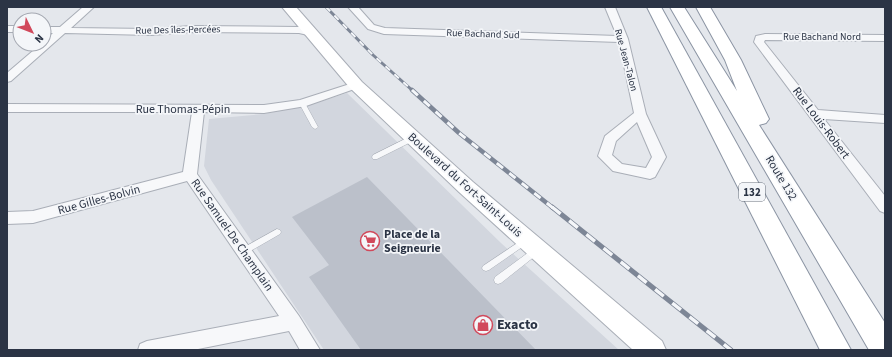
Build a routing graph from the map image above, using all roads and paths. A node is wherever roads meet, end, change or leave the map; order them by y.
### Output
1 (89, 7) edge
2 (289, 7) edge
3 (353, 7) edge
4 (610, 7) edge
5 (654, 7) edge
6 (677, 7) edge
7 (703, 7) edge
8 (52, 30) edge
9 (63, 30) junction
10 (312, 33) junction
11 (760, 38) joint
12 (885, 38) edge
13 (623, 39) junction
14 (7, 79) edge
15 (356, 85) junction
16 (302, 104) junction
17 (7, 108) edge
18 (198, 110) junction
19 (640, 114) junction
20 (814, 114) junction
21 (885, 118) edge
22 (315, 127) dead end
23 (413, 138) junction
24 (375, 157) dead end
25 (190, 176) junction
26 (789, 190) junction
27 (885, 207) edge
28 (7, 218) edge
29 (277, 232) dead end
30 (532, 244) junction
31 (244, 251) junction
32 (486, 268) dead end
33 (498, 280) dead end
34 (293, 322) junction
35 (885, 349) edge
36 (147, 350) edge
37 (311, 350) edge
38 (653, 350) edge
39 (836, 350) edge

1 - 9 street
2 - 10 street, Boulevard du Fort-Saint-Louis
3 - 13 street, Rue Bachand Sud
4 - 13 street, Rue Jean-Talon
5 - 39 highway, 132
6 - 26 highway, Route 132 / 132
7 - 26 highway
8 - 9 street, Rue Des îles-Percées
9 - 10 street, Rue Des îles-Percées
9 - 14 street
10 - 15 street, Boulevard du Fort-Saint-Louis
11 - 12 street, Rue Bachand Nord
11 - 20 street, Rue Louis-Robert
13 - 19 street, Rue Jean-Talon
15 - 16 street, Rue Thomas-Pépin
15 - 23 street, Boulevard du Fort-Saint-Louis
16 - 18 street, Rue Thomas-Pépin
16 - 22 lane
17 - 18 street, Rue Thomas-Pépin
18 - 25 street, Rue Samuel-De Champlain
19 - 19 street, Rue Jean-Talon
20 - 21 street
20 - 27 street, Rue Louis-Robert
23 - 24 lane
23 - 30 street, Boulevard du Fort-Saint-Louis
25 - 28 street, Rue Gilles-Bolvin
25 - 31 street, Rue Samuel-De Champlain
26 - 35 highway, Route 132 / 132
29 - 31 lane
30 - 32 lane
30 - 33 lane
30 - 38 street, Boulevard du Fort-Saint-Louis
31 - 34 street, Rue Samuel-De Champlain
34 - 36 street
34 - 37 street, Rue Samuel-De Champlain

